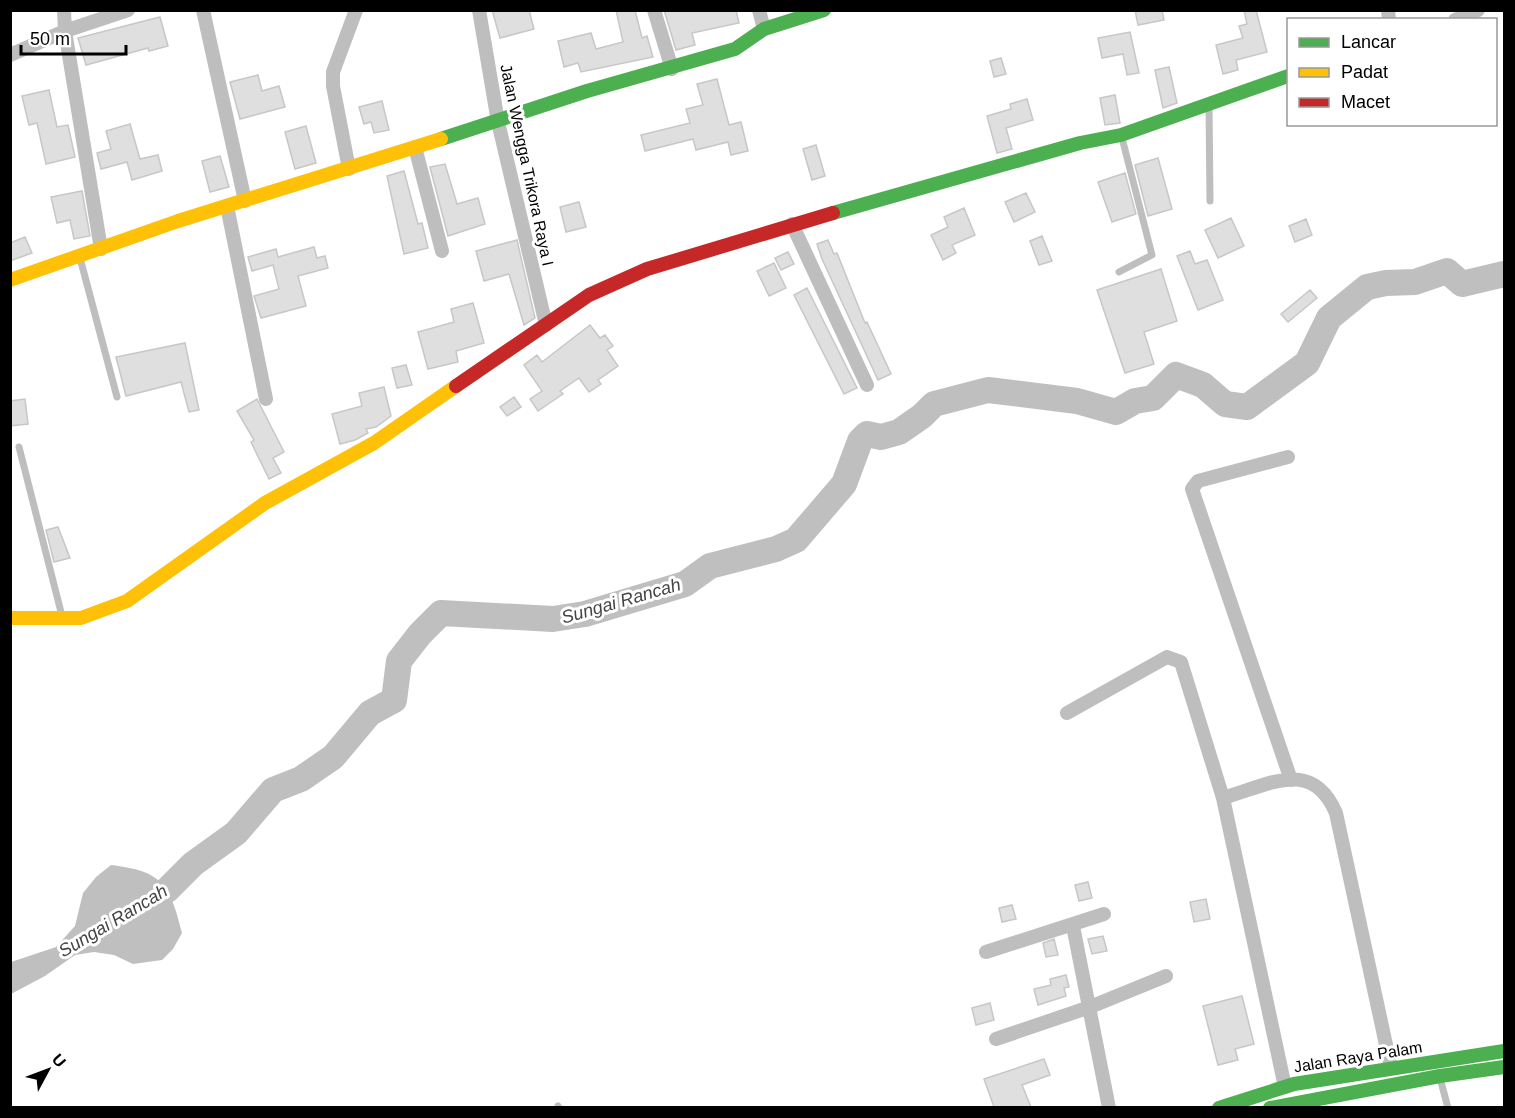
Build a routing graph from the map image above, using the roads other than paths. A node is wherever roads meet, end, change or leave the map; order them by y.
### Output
1 (64, 10) edge
2 (128, 10) edge
3 (203, 10) edge
4 (356, 10) edge
5 (478, 10) edge
6 (654, 10) edge
7 (759, 10) edge
8 (824, 10) edge
9 (1478, 10) edge
10 (1458, 18) edge
11 (764, 29) junction
12 (65, 31) junction
13 (10, 55) edge
14 (672, 69) junction
15 (1287, 76) edge
16 (1209, 102) junction
17 (498, 122) junction
18 (1121, 135) junction
19 (415, 147) junction
20 (349, 169) junction
21 (245, 201) junction
22 (1210, 201) dead end
23 (227, 206) junction
24 (792, 225) junction
25 (101, 249) junction
26 (442, 250) dead end
27 (80, 255) junction
28 (1119, 272) dead end
29 (10, 280) edge
30 (546, 325) junction
31 (867, 385) dead end
32 (117, 397) dead end
33 (266, 399) dead end
34 (20, 447) dead end
35 (1288, 457) dead end
36 (10, 618) edge
37 (62, 619) junction
38 (1067, 713) dead end
39 (1291, 780) junction
40 (1223, 798) junction
41 (1104, 914) dead end
42 (1073, 926) junction
43 (986, 952) dead end
44 (1166, 976) dead end
45 (1090, 1007) junction
46 (996, 1039) dead end
47 (1504, 1050) edge
48 (1483, 1054) junction
49 (1504, 1067) edge
50 (1391, 1068) junction
51 (1487, 1071) junction
52 (1440, 1076) junction
53 (1285, 1087) junction
54 (1109, 1107) edge
55 (1219, 1107) edge
56 (1270, 1107) edge
57 (1448, 1107) edge

1 - 12 street
2 - 12 street
3 - 21 street
4 - 20 street
5 - 17 street, Jalan Wengga Trikora Raya I
6 - 14 street
7 - 11 street
8 - 11 street
9 - 10 street
11 - 14 street
12 - 13 street
12 - 25 street
14 - 17 street
15 - 16 street
16 - 18 street
16 - 22 lane
17 - 19 street
17 - 30 street, Jalan Wengga Trikora Raya I
18 - 24 street
18 - 28 lane
19 - 20 street
19 - 26 street
20 - 21 street
21 - 23 street
23 - 25 street
23 - 33 street
24 - 30 street
24 - 31 street
25 - 27 street
27 - 29 street
27 - 32 lane
30 - 37 street
34 - 37 lane
35 - 39 street
36 - 37 street
38 - 40 street
39 - 40 street
39 - 50 street
40 - 53 street
41 - 42 street
42 - 43 street
42 - 45 street
44 - 45 street
45 - 46 street
45 - 54 street
47 - 48 street, Jalan Raya Palam
48 - 50 street, Jalan Raya Palam
48 - 51 street
49 - 51 street, Jalan Raya Palam
50 - 53 street, Jalan Raya Palam
51 - 52 street, Jalan Raya Palam
52 - 56 street, Jalan Raya Palam
52 - 57 lane
53 - 55 street, Jalan Raya Palam

